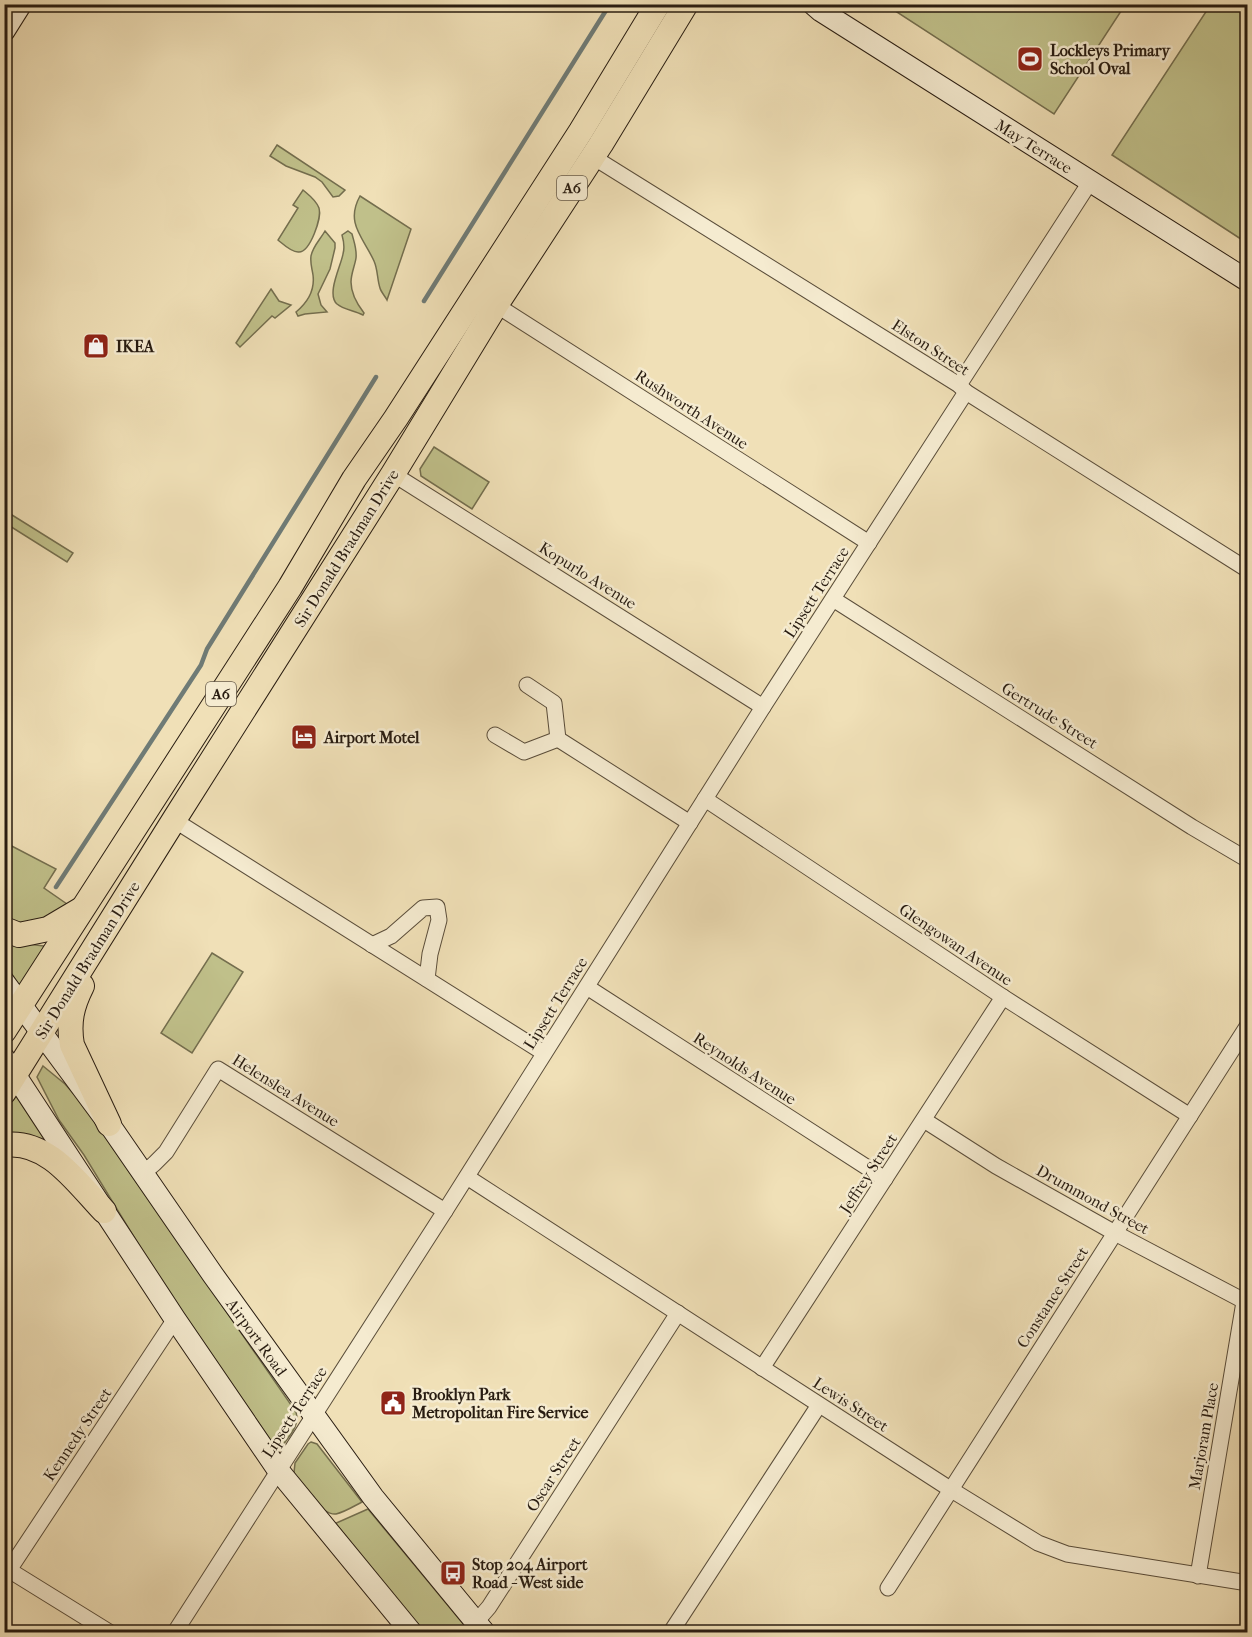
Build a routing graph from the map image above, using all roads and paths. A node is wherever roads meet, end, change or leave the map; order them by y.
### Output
1 (21, 4) edge
2 (657, 4) edge
3 (687, 6) edge
4 (813, 7) edge
5 (4, 31) edge
6 (593, 157) junction
7 (1090, 182) junction
8 (1248, 281) edge
9 (496, 305) junction
10 (963, 389) junction
11 (393, 474) junction
12 (869, 543) junction
13 (1248, 570) edge
14 (290, 587) junction
15 (833, 599) junction
16 (527, 685) dead end
17 (763, 707) junction
18 (495, 735) dead end
19 (558, 739) junction
20 (705, 799) junction
21 (174, 819) junction
22 (690, 824) junction
23 (1248, 860) edge
24 (122, 905) junction
25 (83, 908) junction
26 (4, 929) edge
27 (372, 945) junction
28 (427, 979) junction
29 (4, 982) edge
30 (586, 987) junction
31 (1004, 997) junction
32 (22, 1005) junction
33 (1248, 1025) edge
34 (4, 1031) edge
35 (42, 1033) junction
36 (544, 1053) junction
37 (8, 1075) edge
38 (1190, 1116) junction
39 (924, 1120) junction
40 (109, 1124) junction
41 (4, 1146) edge
42 (142, 1174) junction
43 (466, 1177) junction
44 (885, 1179) junction
45 (104, 1211) junction
46 (445, 1211) junction
47 (1115, 1233) junction
48 (1246, 1303) edge
49 (678, 1313) junction
50 (175, 1319) junction
51 (762, 1368) junction
52 (819, 1405) junction
53 (314, 1416) junction
54 (278, 1470) junction
55 (950, 1489) junction
56 (7, 1568) edge
57 (1198, 1576) junction
58 (1248, 1583) edge
59 (888, 1588) dead end
60 (480, 1627) edge
61 (109, 1632) edge
62 (175, 1632) edge
63 (411, 1632) edge
64 (671, 1632) edge

1 - 5 main road
2 - 14 main road, Sir Donald Bradman Drive / A6
3 - 6 main road, Sir Donald Bradman Drive / A6
4 - 7 main road, May Terrace
6 - 9 main road, Sir Donald Bradman Drive / A6
6 - 10 street, Elston Street
7 - 8 main road, May Terrace
7 - 10 street, Lipsett Terrace
9 - 11 main road, Sir Donald Bradman Drive / A6
9 - 12 street, Rushworth Avenue
10 - 12 street, Lipsett Terrace
10 - 13 street, Elston Street
11 - 14 main road
11 - 17 street, Kopurlo Avenue
11 - 21 main road, Sir Donald Bradman Drive / A6
12 - 15 street, Lipsett Terrace
14 - 25 main road, Sir Donald Bradman Drive / A6
15 - 17 street, Lipsett Terrace
15 - 23 street, Gertrude Street
16 - 19 street
17 - 20 street, Lipsett Terrace
18 - 19 street
19 - 22 street
20 - 22 street, Lipsett Terrace
20 - 31 street, Glengowan Avenue
21 - 24 main road, Sir Donald Bradman Drive / A6
21 - 27 street
22 - 30 street, Lipsett Terrace
24 - 35 main road, Sir Donald Bradman Drive / A6
24 - 40 main road
25 - 26 main road
25 - 32 main road, Sir Donald Bradman Drive / A6
27 - 28 street
27 - 28 street
28 - 36 street
29 - 32 main road, Airport Road
30 - 36 street, Lipsett Terrace
30 - 44 street, Reynolds Avenue
31 - 38 street, Glengowan Avenue
31 - 39 street, Jeffrey Street
32 - 34 main road, Sir Donald Bradman Drive / A6
32 - 35 main road, Airport Road
33 - 38 street, Constance Street
35 - 37 main road, Sir Donald Bradman Drive / A6
35 - 40 main road, Airport Road
36 - 43 street, Lipsett Terrace
37 - 45 main road
38 - 47 street, Constance Street
39 - 44 street, Jeffrey Street
39 - 47 street, Drummond Street
40 - 42 main road, Airport Road
41 - 45 main road
42 - 46 street, Helenslea Avenue
42 - 53 main road, Airport Road
43 - 46 street, Lipsett Terrace
43 - 49 street, Lewis Street
44 - 51 street, Jeffrey Street
45 - 50 main road
46 - 53 street, Lipsett Terrace
47 - 48 street, Drummond Street
47 - 55 street, Constance Street
48 - 57 street, Marjoram Place
49 - 51 street, Lewis Street
49 - 60 street, Oscar Street
50 - 54 main road
50 - 56 street, Kennedy Street
51 - 52 street, Lewis Street
52 - 55 street, Lewis Street
52 - 64 street
53 - 54 street, Lipsett Terrace
53 - 60 main road, Airport Road
54 - 62 street, Lipsett Terrace
54 - 63 main road
55 - 57 street, Lewis Street
55 - 59 street, Constance Street
56 - 61 street
57 - 58 street, Lewis Street

